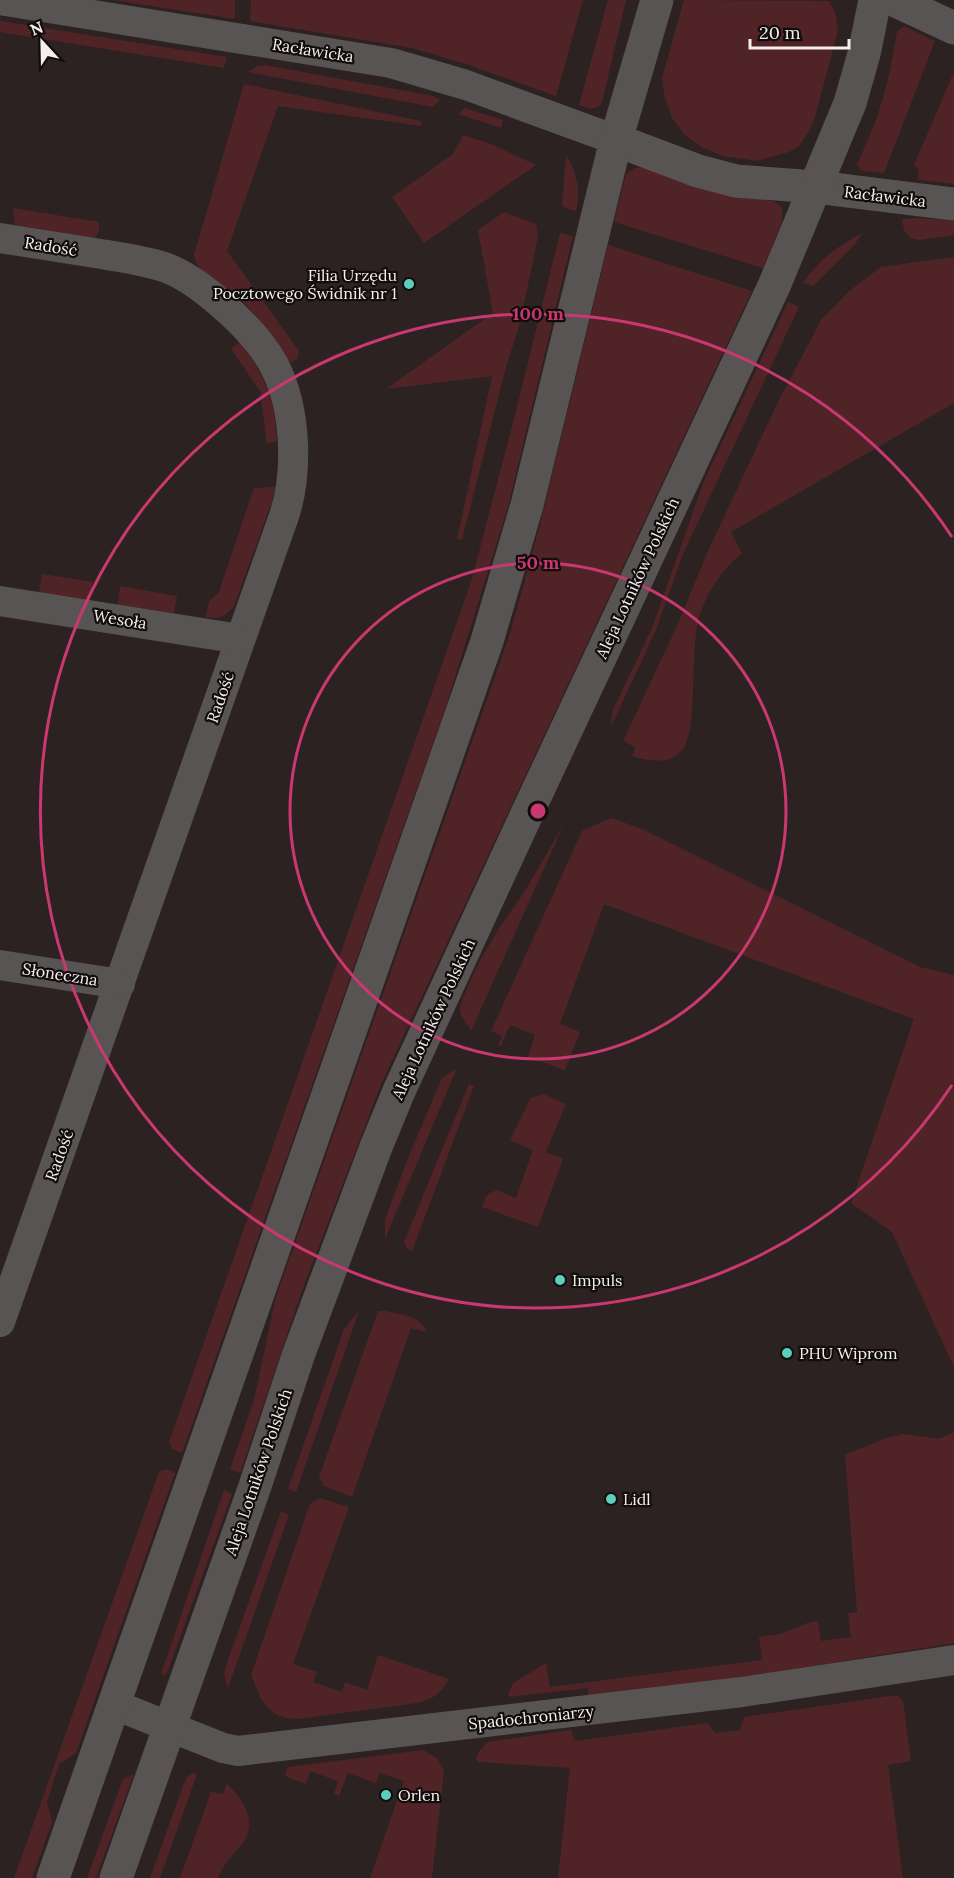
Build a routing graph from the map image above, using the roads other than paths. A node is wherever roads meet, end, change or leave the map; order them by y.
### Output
1 (0, 0) edge
2 (657, 0) edge
3 (875, 0) edge
4 (894, 0) edge
5 (954, 27) edge
6 (616, 140) junction
7 (816, 187) junction
8 (954, 204) edge
9 (0, 238) edge
10 (0, 601) edge
11 (240, 639) junction
12 (0, 965) edge
13 (120, 984) junction
14 (0, 1322) edge
15 (954, 1660) edge
16 (115, 1705) junction
17 (169, 1727) junction
18 (53, 1878) edge
19 (116, 1878) edge

1 - 6 street, Racławicka
2 - 6 street
3 - 7 street, Aleja Lotników Polskich
4 - 5 street
6 - 7 street, Racławicka
6 - 16 street
7 - 8 street, Racławicka
7 - 17 street, Aleja Lotników Polskich
9 - 11 street, Radość
10 - 11 street, Wesoła
11 - 13 street, Radość
12 - 13 street, Słoneczna
13 - 14 street, Radość
15 - 17 street, Spadochroniarzy
16 - 17 street, Spadochroniarzy
16 - 18 street
17 - 19 street, Aleja Lotników Polskich

